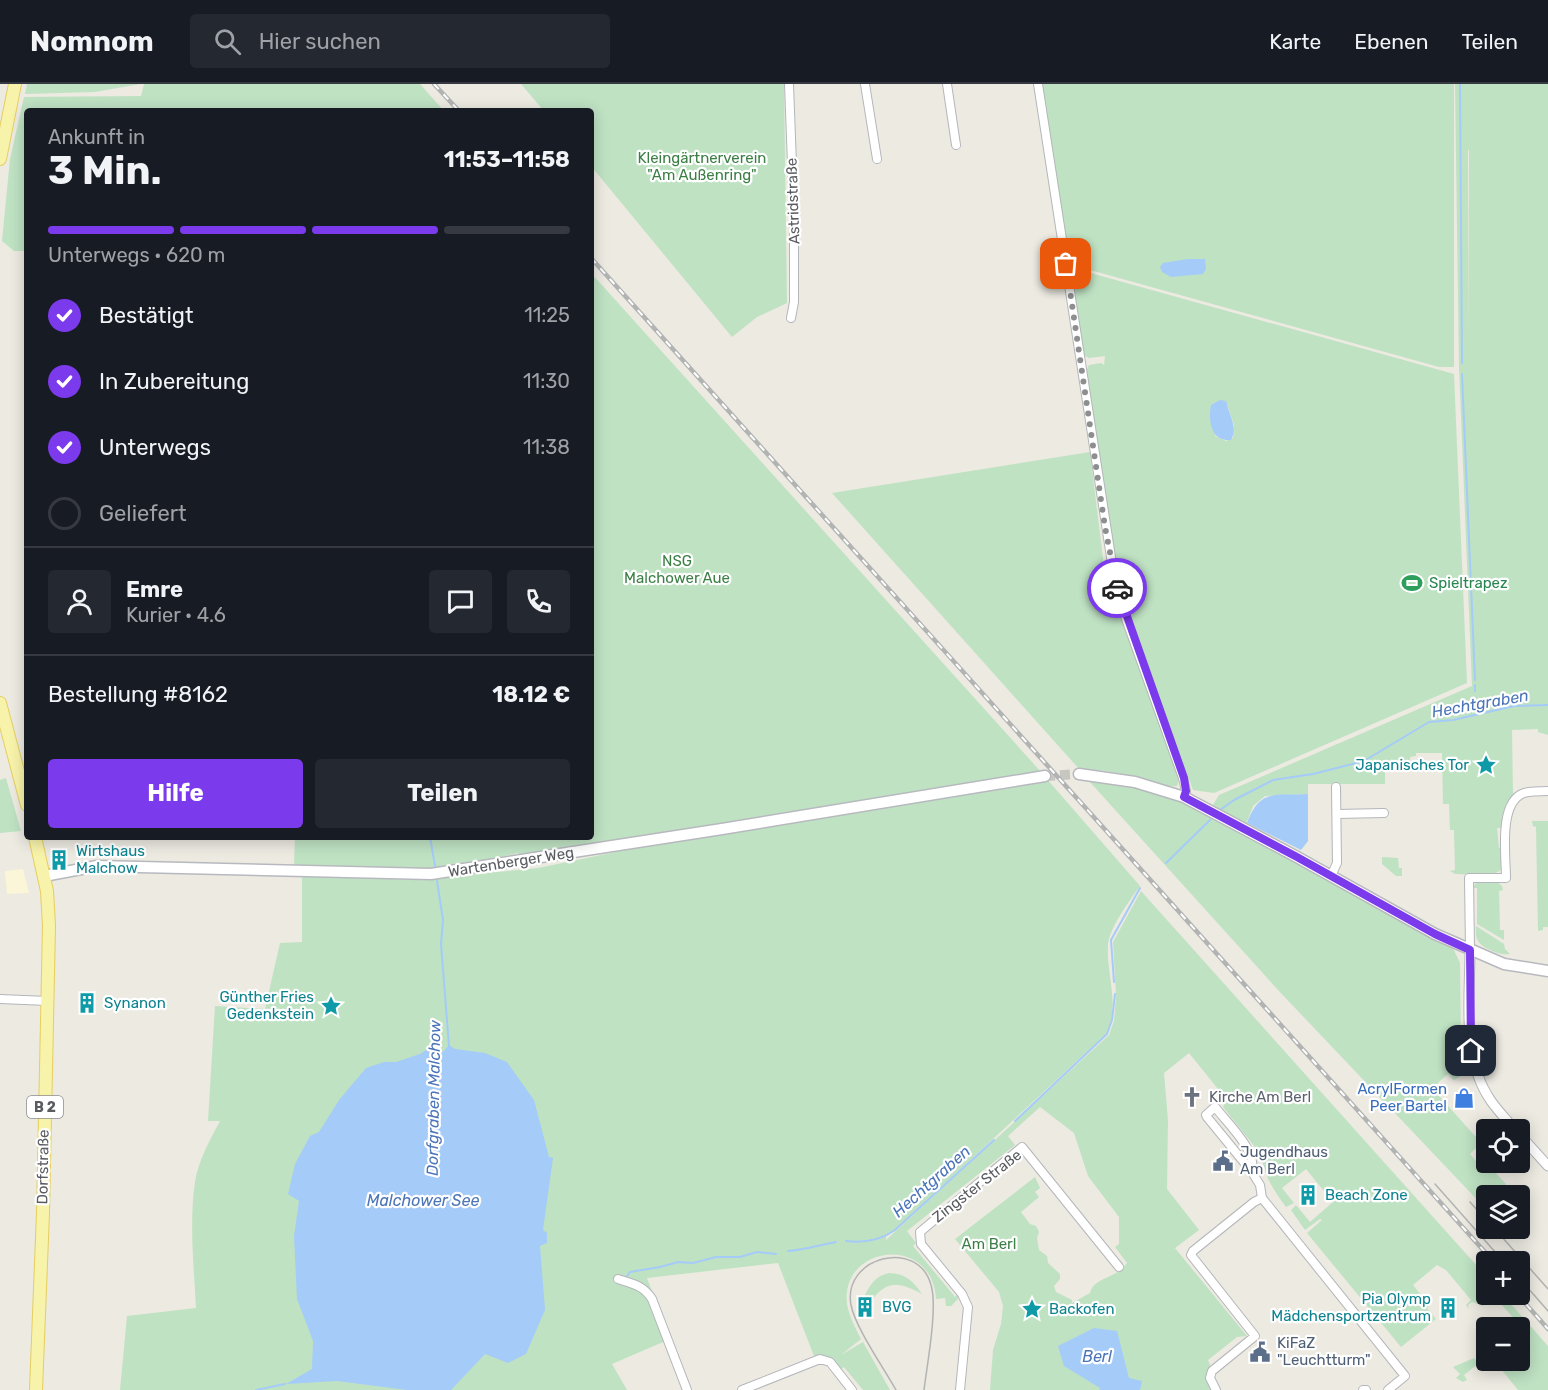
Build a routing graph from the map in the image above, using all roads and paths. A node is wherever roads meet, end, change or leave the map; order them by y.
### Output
1 (15, 84) edge
2 (789, 84) edge
3 (865, 84) edge
4 (947, 84) edge
5 (1038, 84) edge
6 (956, 145) dead end
7 (0, 159) edge
8 (877, 159) dead end
9 (791, 318) dead end
10 (0, 703) edge
11 (1079, 774) tunnel mouth
12 (1045, 776) tunnel mouth
13 (1336, 787) dead end
14 (1548, 791) edge
15 (24, 794) edge
16 (1184, 797) junction
17 (1384, 813) dead end
18 (1337, 814) junction
19 (36, 840) edge
20 (44, 876) junction
21 (1331, 876) junction
22 (1470, 950) junction
23 (1548, 971) edge
24 (0, 999) edge
25 (48, 1001) junction
26 (1506, 1119) edge
27 (1530, 1146) edge
28 (1548, 1166) edge
29 (1252, 1172) junction
30 (1262, 1198) junction
31 (1119, 1267) dead end
32 (618, 1279) dead end
33 (36, 1390) edge
34 (687, 1390) edge
35 (742, 1390) edge
36 (852, 1390) edge
37 (960, 1390) edge
38 (1216, 1390) edge
39 (1388, 1390) edge

1 - 7 main road
2 - 9 street, Astridstraße
3 - 8 street
4 - 6 street
5 - 16 street
10 - 15 main road
11 - 16 main road
12 - 20 main road, Wartenberger Weg
13 - 18 street
14 - 22 street
16 - 21 main road
17 - 18 street
18 - 21 street
19 - 20 main road, Dorfstraße / B 2
20 - 25 main road, Dorfstraße / B 2
21 - 22 main road
22 - 23 main road
22 - 26 street
24 - 25 street
25 - 33 main road, Dorfstraße / B 2
27 - 28 street
29 - 29 street
29 - 30 street
30 - 38 street
30 - 39 street
31 - 37 street, Zingster Straße
32 - 34 street
35 - 36 street

